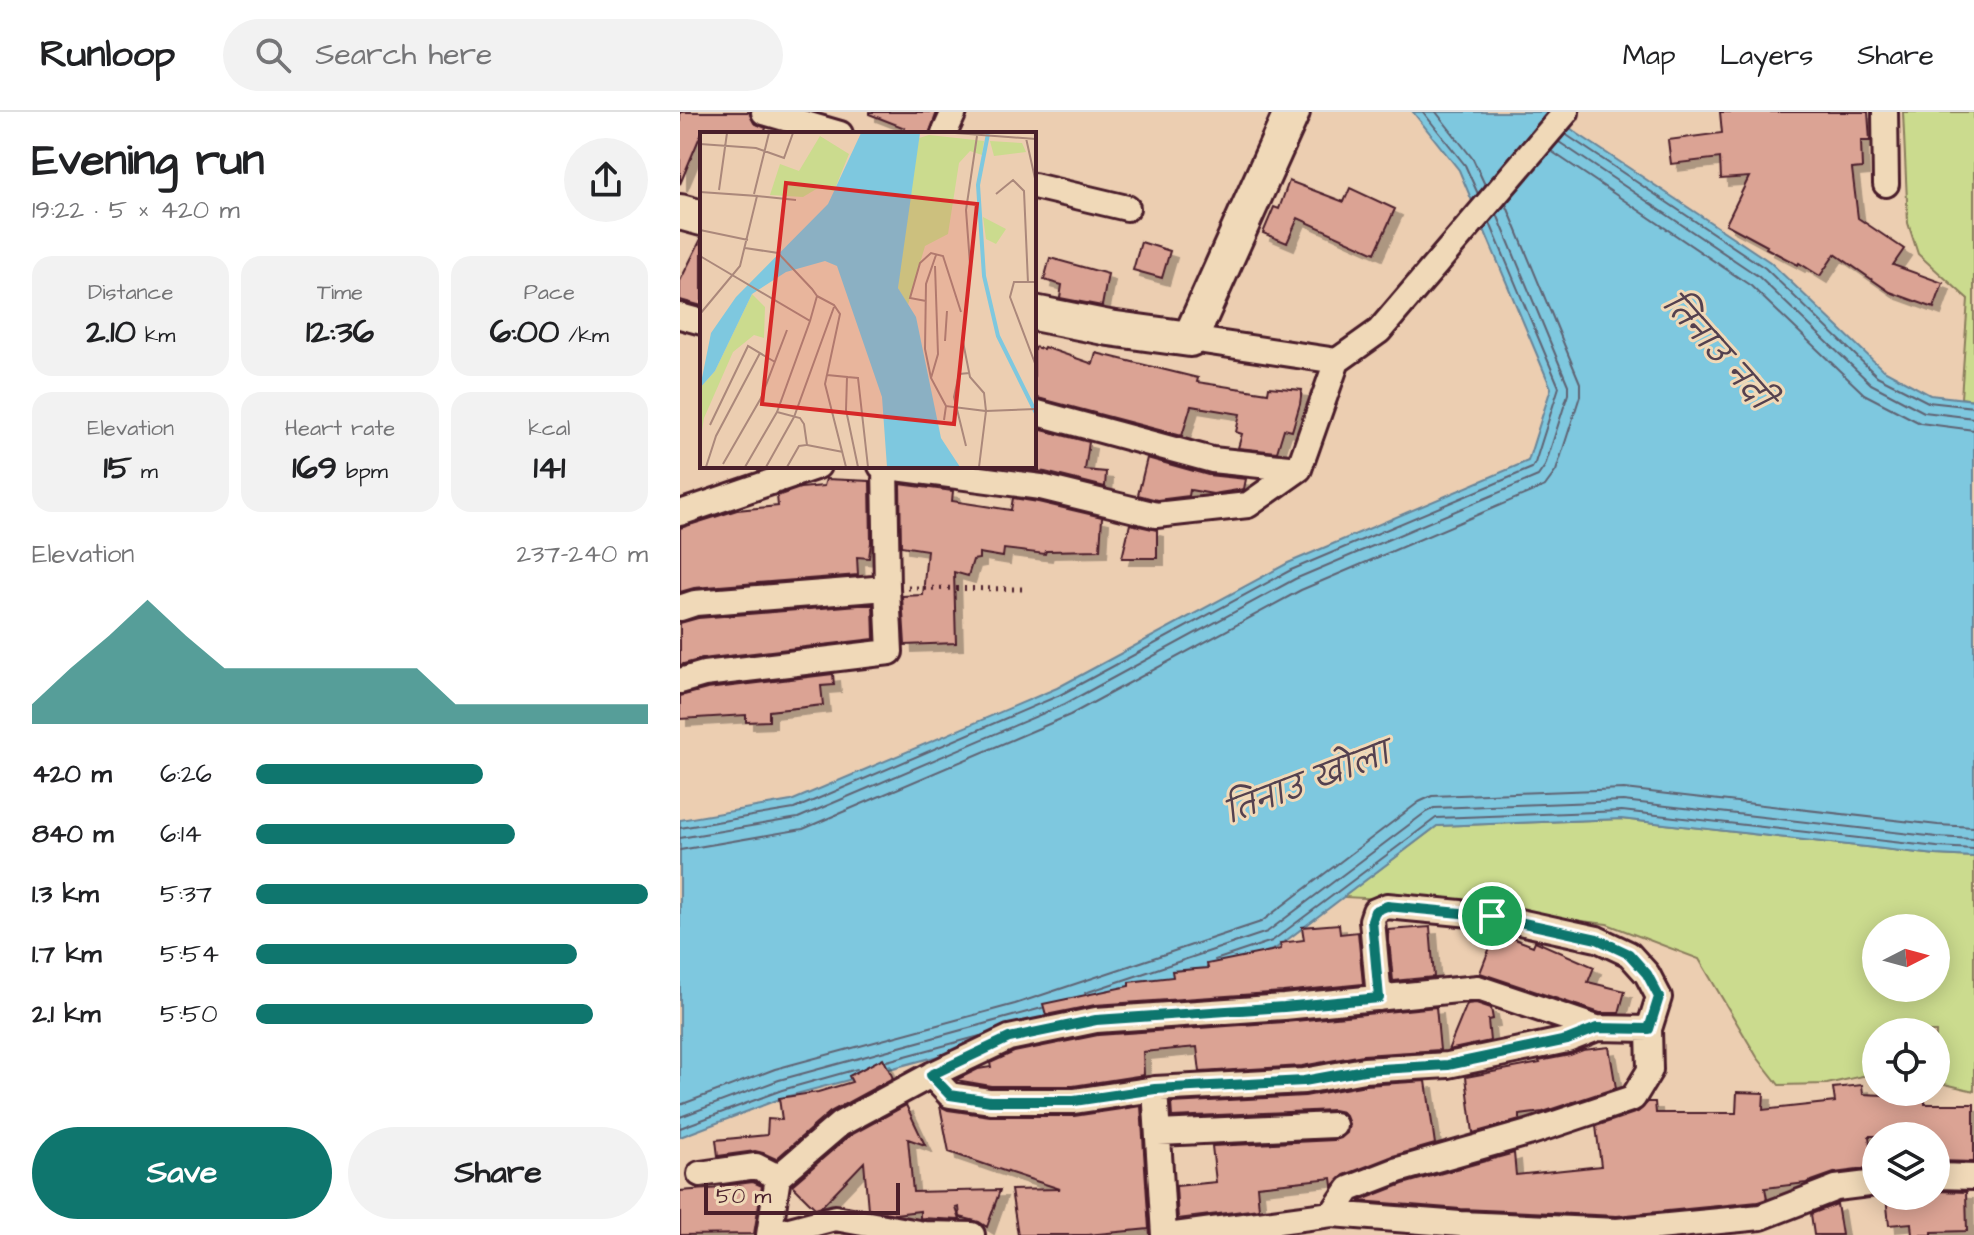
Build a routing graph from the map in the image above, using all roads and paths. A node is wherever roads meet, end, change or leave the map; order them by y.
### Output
1 (764, 112) edge
2 (954, 112) edge
3 (1292, 112) edge
4 (1566, 112) edge
5 (1885, 112) edge
6 (833, 132) edge
7 (945, 132) edge
8 (1886, 184) dead end
9 (1036, 186) edge
10 (1127, 208) dead end
11 (680, 212) edge
12 (700, 217) edge
13 (1036, 313) edge
14 (680, 316) edge
15 (700, 321) edge
16 (1190, 339) junction
17 (1337, 361) junction
18 (1036, 413) edge
19 (812, 468) edge
20 (883, 468) edge
21 (898, 468) edge
22 (1299, 469) junction
23 (680, 513) edge
24 (887, 588) junction
25 (1026, 589) dead end
26 (680, 608) edge
27 (680, 681) edge
28 (1379, 998) junction
29 (1597, 1028) junction
30 (1649, 1029) junction
31 (931, 1075) junction
32 (1155, 1089) junction
33 (1334, 1125) dead end
34 (1158, 1133) junction
35 (700, 1174) dead end
36 (1950, 1176) edge
37 (778, 1177) junction
38 (1974, 1177) edge
39 (1862, 1185) edge
40 (1332, 1214) junction
41 (769, 1235) edge
42 (972, 1235) edge
43 (1164, 1235) edge
44 (1175, 1235) edge

1 - 6 street
2 - 7 street
3 - 16 main road
4 - 17 street
5 - 8 street
9 - 10 street
11 - 12 main road
13 - 16 main road
14 - 15 street
16 - 17 street
17 - 22 street
18 - 22 street
19 - 23 street
20 - 24 street
21 - 22 street
24 - 25 path
24 - 26 street
24 - 27 street
28 - 29 street
28 - 30 street
28 - 31 street
29 - 30 street
29 - 32 street
30 - 40 street
31 - 32 street
31 - 37 street
32 - 34 street
33 - 34 street
34 - 43 street
35 - 37 street
36 - 38 street
37 - 41 street
39 - 40 street
40 - 44 street
41 - 42 street

